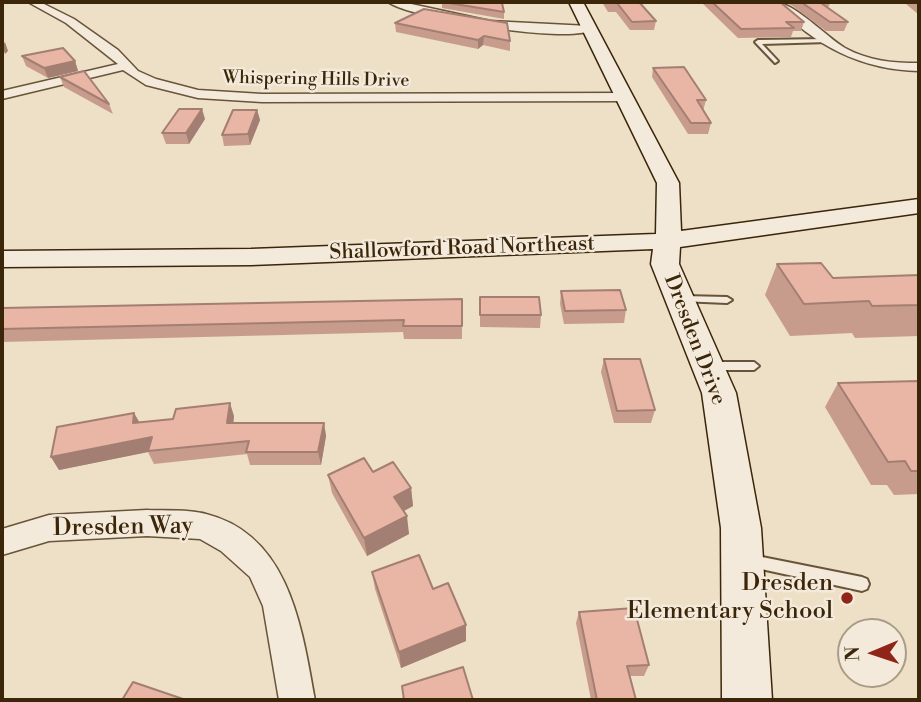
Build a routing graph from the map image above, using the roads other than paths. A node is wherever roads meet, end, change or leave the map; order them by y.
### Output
1 (33, 2) edge
2 (393, 2) edge
3 (576, 2) edge
4 (778, 2) edge
5 (589, 29) junction
6 (826, 41) junction
7 (775, 61) dead end
8 (125, 66) junction
9 (919, 67) edge
10 (2, 95) edge
11 (626, 97) junction
12 (918, 206) edge
13 (666, 241) junction
14 (2, 259) edge
15 (680, 299) junction
16 (727, 300) dead end
17 (709, 366) junction
18 (754, 366) dead end
19 (2, 542) edge
20 (742, 559) junction
21 (862, 584) dead end
22 (297, 700) edge
23 (747, 700) edge

1 - 8 street, Whispering Hills Drive
2 - 5 street
3 - 5 street, Dresden Drive
4 - 6 street
5 - 11 street, Dresden Drive
6 - 7 lane
6 - 9 street
8 - 10 street
8 - 11 street, Whispering Hills Drive
11 - 13 street, Dresden Drive
12 - 13 street, Shallowford Road Northeast
13 - 14 street, Shallowford Road Northeast
13 - 15 street, Dresden Drive
15 - 16 lane
15 - 17 street, Dresden Drive
17 - 18 lane
17 - 20 street, Dresden Drive
19 - 22 street, Dresden Way
20 - 21 lane
20 - 23 street, Dresden Drive

